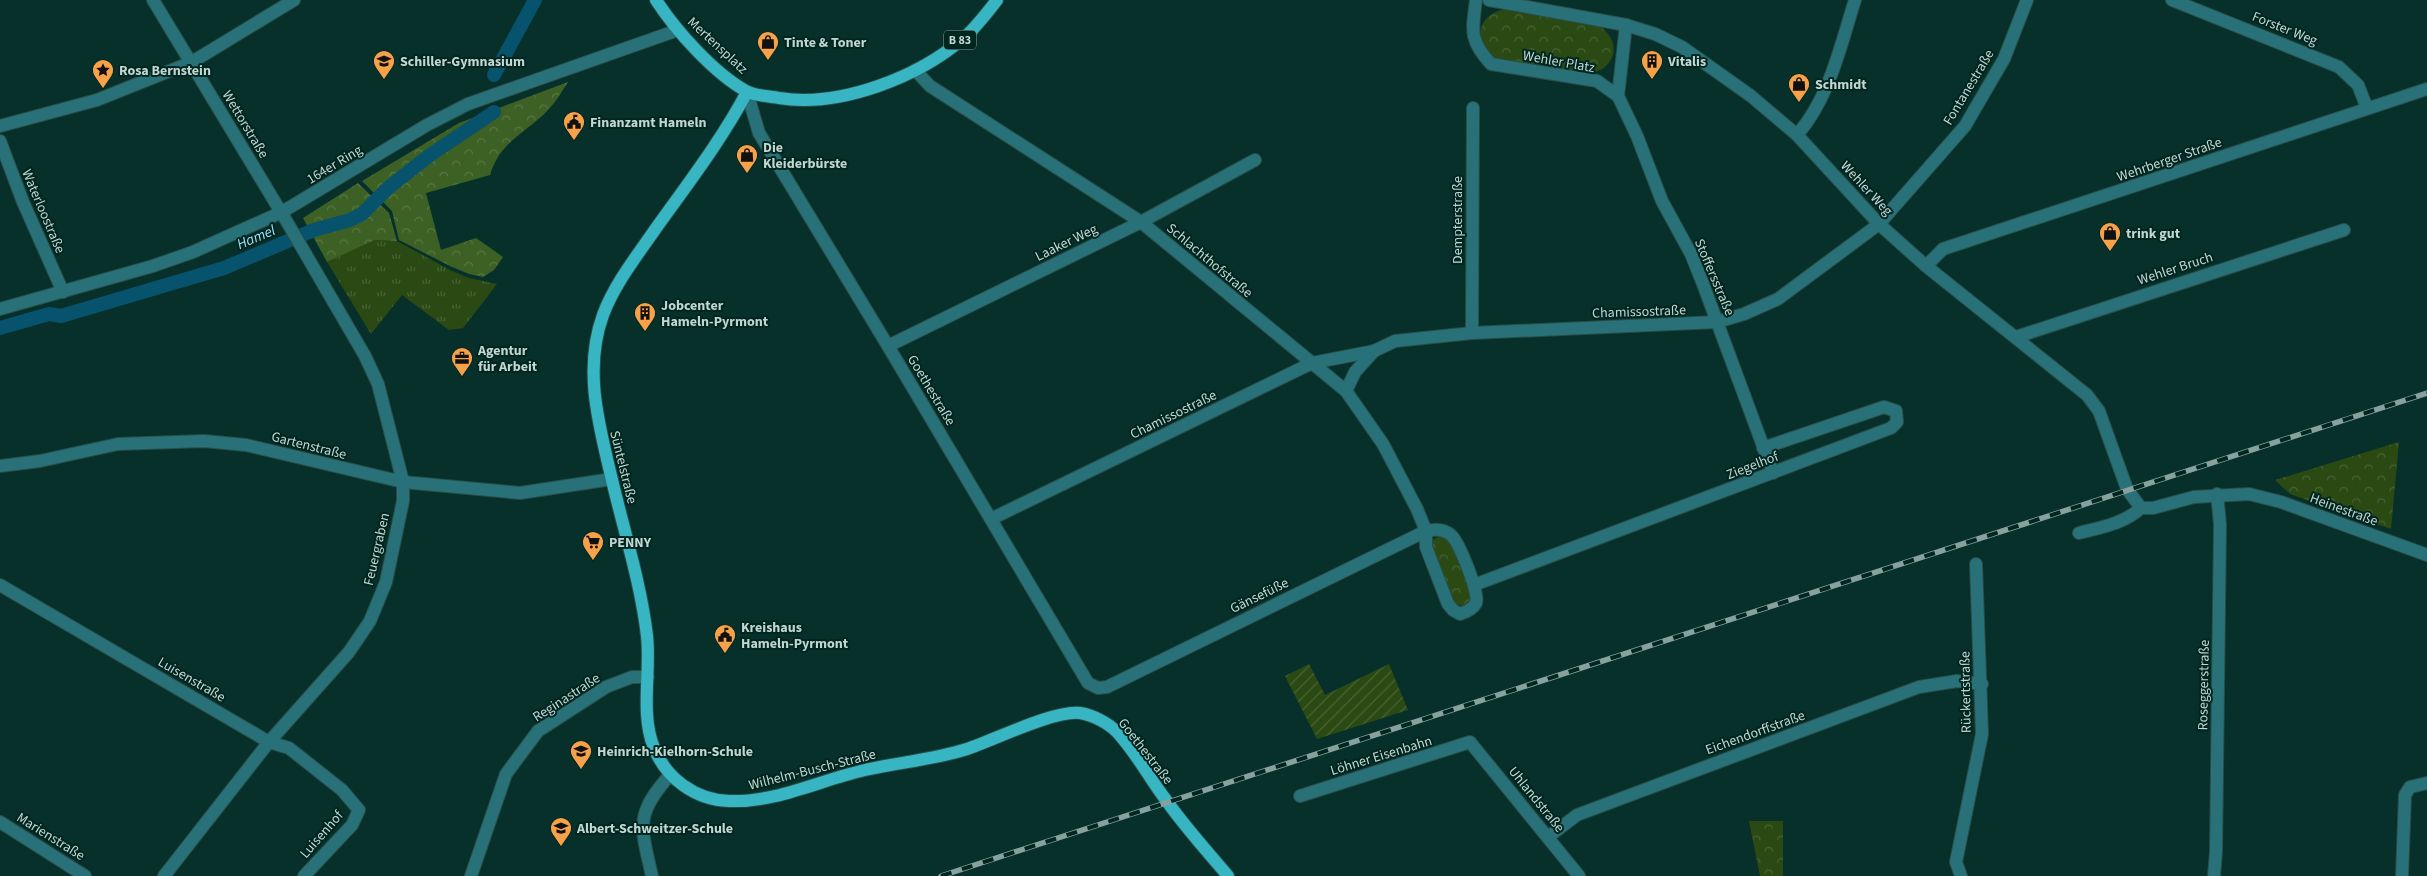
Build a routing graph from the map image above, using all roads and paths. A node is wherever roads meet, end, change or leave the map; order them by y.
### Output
1 (153, 0) edge
2 (294, 0) edge
3 (656, 0) edge
4 (997, 0) edge
5 (1476, 0) edge
6 (1489, 0) edge
7 (1855, 0) edge
8 (2027, 0) edge
9 (2172, 0) edge
10 (1516, 2) edge
11 (1626, 25) junction
12 (678, 30) junction
13 (192, 62) junction
14 (915, 70) junction
15 (2427, 88) edge
16 (747, 92) junction
17 (1618, 96) junction
18 (1472, 108) dead end
19 (2366, 108) junction
20 (0, 126) edge
21 (1798, 135) junction
22 (0, 140) edge
23 (1255, 160) dead end
24 (282, 212) junction
25 (1141, 222) junction
26 (1879, 224) junction
27 (2344, 230) dead end
28 (1926, 266) junction
29 (63, 292) junction
30 (0, 309) edge
31 (1718, 322) junction
32 (1472, 332) junction
33 (2016, 337) junction
34 (888, 346) junction
35 (1374, 351) junction
36 (1312, 363) junction
37 (1346, 391) junction
38 (1763, 448) junction
39 (0, 466) edge
40 (1773, 474) junction
41 (612, 479) junction
42 (403, 482) junction
43 (2217, 494) junction
44 (2141, 508) junction
45 (991, 519) junction
46 (1426, 531) junction
47 (2079, 533) dead end
48 (2427, 555) edge
49 (1976, 564) dead end
50 (0, 585) edge
51 (1474, 585) junction
52 (648, 677) junction
53 (1982, 684) junction
54 (1107, 687) joint
55 (1080, 713) joint
56 (269, 742) junction
57 (1470, 742) joint
58 (670, 774) junction
59 (2427, 783) edge
60 (1300, 796) dead end
61 (359, 810) joint
62 (0, 822) edge
63 (1548, 837) junction
64 (85, 876) edge
65 (164, 876) edge
66 (304, 876) edge
67 (471, 876) edge
68 (652, 876) edge
69 (1228, 876) edge
70 (1579, 876) edge
71 (1961, 876) edge
72 (2214, 876) edge
73 (2402, 876) edge

1 - 13 street, Wettorstraße
2 - 13 street
3 - 12 main road, Mertensplatz / B 83
4 - 14 main road, B 83
5 - 17 street, Wehler Platz
6 - 10 street, Wehler Weg
7 - 21 street
8 - 26 street, Fontanestraße
9 - 19 street, Forster Weg
10 - 11 street, Wehler Weg
11 - 17 street
11 - 21 street, Wehler Weg
12 - 16 main road, Mertensplatz / B 83
12 - 24 street, 164er Ring
13 - 20 street
13 - 24 street, Wettorstraße
14 - 16 main road, Mertensplatz / B 83
14 - 25 street, Schlachthofstraße
15 - 19 street, Wehrberger Straße
16 - 34 street, Goethestraße
16 - 41 main road, Süntelstraße
17 - 31 street, Stoffersstraße
18 - 32 street, Dempterstraße
19 - 28 street, Wehrberger Straße
21 - 26 street, Wehler Weg
22 - 29 street, Waterloostraße
23 - 25 street, Laaker Weg
24 - 29 street, 164er Ring
24 - 42 street, Feuergraben
25 - 34 street, Laaker Weg
25 - 36 street, Schlachthofstraße
26 - 28 street, Wehler Weg
26 - 31 street, Chamissostraße
27 - 33 street, Wehler Bruch
28 - 33 street, Wehler Weg
29 - 30 street, 164er Ring
31 - 32 street, Chamissostraße
31 - 38 street, Stoffersstraße
32 - 35 street, Chamissostraße
33 - 44 street, Wehler Weg
34 - 45 street, Goethestraße
35 - 36 street, Chamissostraße
35 - 37 street, Chamissostraße
36 - 37 street, Schlachthofstraße
36 - 45 street, Chamissostraße
37 - 46 street, Schlachthofstraße
38 - 40 street, Stoffersstraße
38 - 40 street, Ziegelhof
39 - 42 street, Gartenstraße
40 - 51 street, Ziegelhof
41 - 42 street, Gartenstraße
41 - 52 main road, Süntelstraße
42 - 56 street, Feuergraben
43 - 44 street
43 - 48 street, Heinestraße
43 - 72 street, Roseggerstraße
44 - 47 street
45 - 54 street, Goethestraße
46 - 51 street
46 - 51 street
46 - 54 street, Gänsefüße
49 - 53 street, Rückertstraße
50 - 56 street, Luisenstraße
52 - 58 main road, Süntelstraße
52 - 67 street, Reginastraße
53 - 63 street, Eichendorffstraße
53 - 71 street, Rückertstraße
55 - 58 main road, Wilhelm-Busch-Straße
55 - 69 main road, Goethestraße
56 - 61 street, Luisenstraße
56 - 65 street, Feuergraben
57 - 60 street, Löhner Eisenbahn
57 - 63 street, Uhlandstraße
58 - 68 street
59 - 73 street
61 - 66 street, Luisenhof
62 - 64 street, Marienstraße
63 - 70 street, Uhlandstraße

